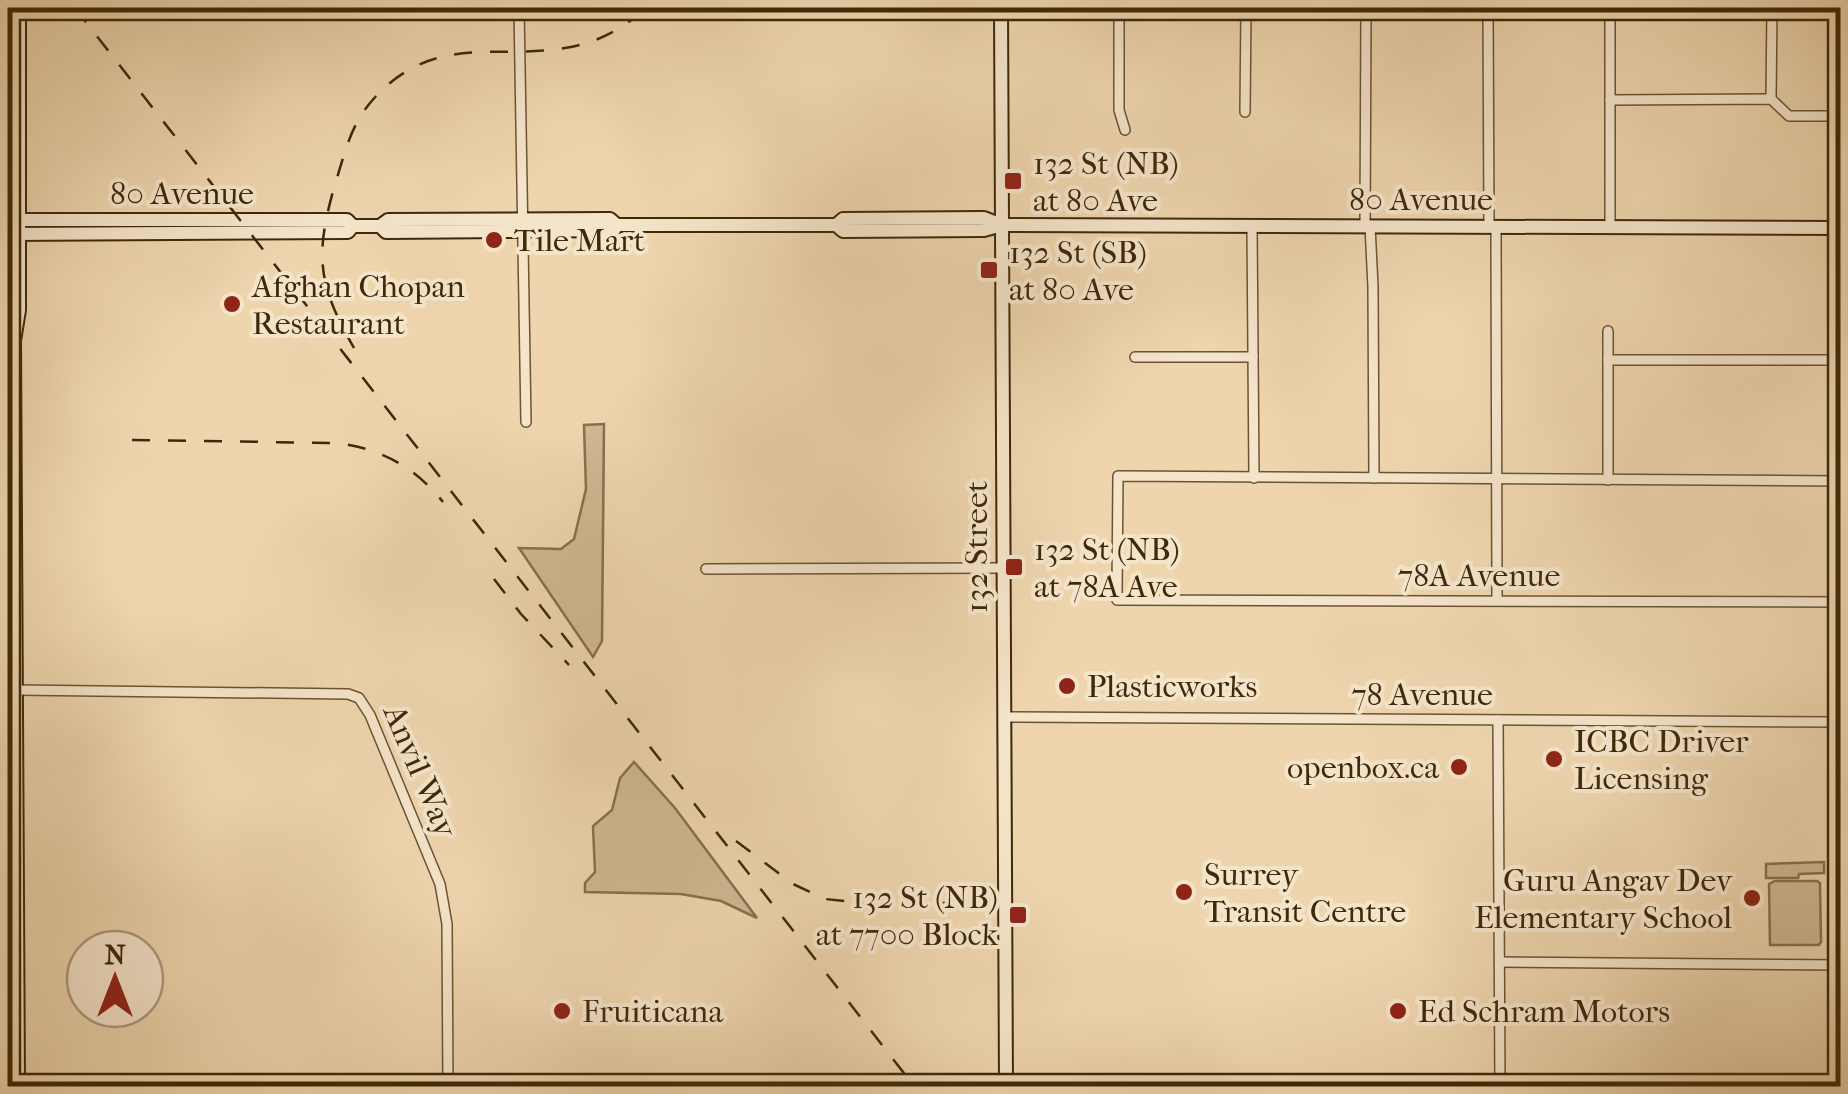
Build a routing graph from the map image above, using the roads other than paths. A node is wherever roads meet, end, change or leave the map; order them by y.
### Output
1 (19, 8) edge
2 (518, 8) edge
3 (1001, 8) edge
4 (1119, 8) edge
5 (1246, 8) edge
6 (1366, 8) edge
7 (1488, 8) edge
8 (1610, 8) edge
9 (1772, 8) edge
10 (8, 99) edge
11 (1771, 99) junction
12 (1610, 100) junction
13 (18, 111) junction
14 (1245, 112) dead end
15 (1840, 116) edge
16 (1125, 130) dead end
17 (177, 220) junction
18 (521, 225) junction
19 (1002, 225) junction
20 (353, 226) junction
21 (1252, 226) junction
22 (1368, 226) junction
23 (13, 227) edge
24 (1493, 227) junction
25 (1610, 227) junction
26 (1840, 228) edge
27 (148, 233) junction
28 (8, 310) edge
29 (1608, 331) dead end
30 (14, 341) junction
31 (1134, 357) dead end
32 (1253, 357) junction
33 (1608, 360) junction
34 (1840, 360) edge
35 (526, 422) dead end
36 (11, 463) edge
37 (1254, 478) junction
38 (1374, 478) junction
39 (1497, 480) junction
40 (1608, 480) junction
41 (1840, 481) edge
42 (1003, 568) junction
43 (706, 569) dead end
44 (1497, 600) junction
45 (1840, 602) edge
46 (14, 697) edge
47 (1004, 717) junction
48 (1498, 720) junction
49 (1839, 722) edge
50 (1500, 962) junction
51 (1840, 965) edge
52 (13, 1014) edge
53 (18, 1086) edge
54 (448, 1086) edge
55 (1006, 1086) edge
56 (1500, 1086) edge

1 - 13 main road
2 - 18 street
3 - 19 main road, 132 Street
4 - 16 street
5 - 14 street
6 - 22 street
7 - 24 street
8 - 12 street
9 - 11 street
10 - 13 main road
11 - 12 street
11 - 15 street
12 - 25 street
13 - 23 main road
17 - 20 main road, 80 Avenue
17 - 23 main road, 80 Avenue
17 - 27 main road
18 - 19 main road, 80 Avenue
18 - 20 main road, 80 Avenue
18 - 35 street
19 - 21 main road, 80 Avenue
19 - 42 main road, 132 Street
20 - 27 main road, 80 Avenue
21 - 22 main road, 80 Avenue
21 - 32 street
22 - 24 main road, 80 Avenue
22 - 38 street
23 - 27 main road, 80 Avenue
23 - 30 main road
24 - 25 main road, 80 Avenue
24 - 39 street
25 - 26 main road, 80 Avenue
28 - 30 main road
29 - 33 street
30 - 36 main road
31 - 32 street
32 - 37 street
33 - 34 street
33 - 40 street
36 - 46 main road
37 - 38 street
37 - 44 street, 78A Avenue
38 - 39 street
39 - 40 street
39 - 44 street
40 - 41 street
42 - 43 street
42 - 47 main road, 132 Street
44 - 45 street, 78A Avenue
46 - 52 main road
46 - 54 street, Anvil Way
47 - 48 street, 78 Avenue
47 - 55 main road, 132 Street
48 - 49 street, 78 Avenue
48 - 50 street
49 - 51 street
50 - 51 street
50 - 56 street
52 - 53 main road

